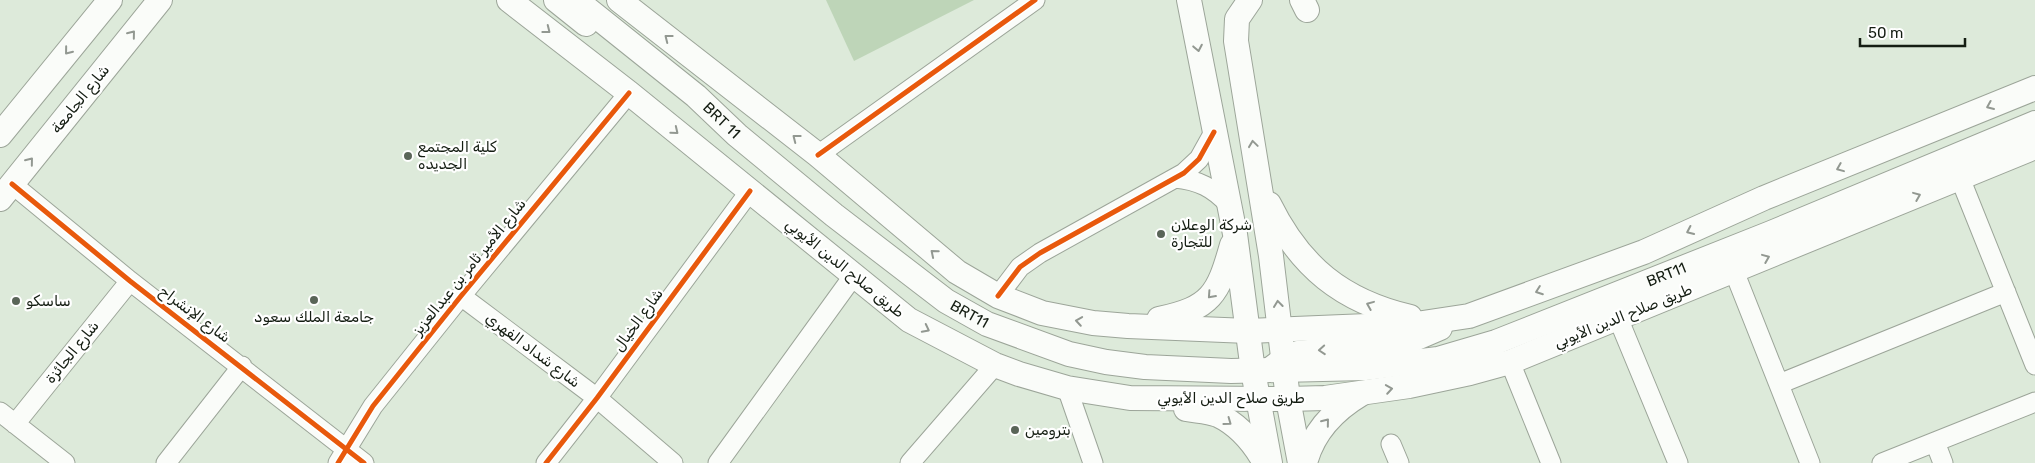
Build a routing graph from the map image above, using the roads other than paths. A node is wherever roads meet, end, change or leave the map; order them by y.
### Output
1 (160, 0) edge
2 (509, 0) edge
3 (556, 0) edge
4 (576, 0) edge
5 (619, 0) edge
6 (1035, 0) edge
7 (1189, 0) edge
8 (1250, 0) edge
9 (105, 2) edge
10 (2035, 88) edge
11 (628, 93) junction
12 (2035, 123) edge
13 (1214, 132) junction
14 (0, 135) edge
15 (737, 135) junction
16 (2035, 148) edge
17 (818, 155) junction
18 (1175, 178) junction
19 (1960, 178) junction
20 (1259, 182) junction
21 (6, 191) edge
22 (750, 191) junction
23 (1229, 206) junction
24 (1235, 234) junction
25 (1734, 271) junction
26 (854, 275) junction
27 (130, 281) junction
28 (2006, 292) junction
29 (461, 296) junction
30 (998, 296) junction
31 (1618, 318) junction
32 (1443, 321) junction
33 (1128, 326) junction
34 (1281, 329) junction
35 (1248, 331) junction
36 (1510, 362) junction
37 (995, 364) junction
38 (2035, 365) edge
39 (242, 366) junction
40 (1273, 367) junction
41 (1779, 384) junction
42 (1067, 388) junction
43 (1362, 394) junction
44 (597, 398) junction
45 (1130, 398) junction
46 (1258, 398) junction
47 (1288, 399) junction
48 (2035, 402) edge
49 (7, 418) edge
50 (1935, 442) junction
51 (1392, 444) dead end
52 (343, 456) edge
53 (65, 463) edge
54 (166, 463) edge
55 (364, 463) edge
56 (546, 463) edge
57 (673, 463) edge
58 (718, 463) edge
59 (910, 463) edge
60 (1093, 463) edge
61 (1265, 463) edge
62 (1270, 463) edge
63 (1300, 463) edge
64 (1305, 463) edge
65 (1399, 463) edge
66 (1551, 463) edge
67 (1678, 463) edge
68 (1810, 463) edge
69 (1882, 463) edge
70 (1943, 463) edge

21 -> 1 main road, شارع الجامعة
2 -> 11 main road, طريق صلاح الدين الأيوبي
3 - 15 main road, BRT 11
4 - 15 main road, BRT 11
17 -> 5 main road
6 - 17 street
7 -> 13 main road
20 -> 8 main road
9 -> 14 main road
10 -> 32 main road
11 -> 22 main road, طريق صلاح الدين الأيوبي
11 - 29 street, شارع الأمير ثامر بن عبدالعزيز
12 - 40 main road, BRT11
13 - 18 street
13 - 23 main road
15 - 40 main road, BRT11
16 - 19 main road, طريق صلاح الدين الأيوبي
30 -> 17 main road
18 - 23 street
18 - 30 street
25 -> 19 main road, طريق صلاح الدين الأيوبي
19 - 28 street
32 -> 20 main road
34 -> 20 main road
21 - 27 street, شارع الإنشراح
22 - 26 main road, طريق صلاح الدين الأيوبي
22 - 44 street, شارع الخيال
23 - 24 main road
24 -> 33 main road
24 - 35 main road
25 - 31 main road, طريق صلاح الدين الأيوبي
25 - 41 street
26 -> 37 main road, طريق صلاح الدين الأيوبي
26 - 58 street
27 - 39 street, شارع الإنشراح
27 - 49 street, شارع الجائزة
28 - 38 street
28 - 41 street
29 - 44 street, شارع شداد الفهري
29 - 52 street, شارع الأمير ثامر بن عبدالعزيز
33 -> 30 main road
31 - 36 main road, طريق صلاح الدين الأيوبي
31 - 67 street
32 - 34 main road
32 -> 40 main road
33 - 35 main road
34 - 35 main road
34 - 40 main road
35 - 40 main road
43 -> 36 main road, طريق صلاح الدين الأيوبي
36 - 66 street
37 - 42 main road, طريق صلاح الدين الأيوبي
37 - 59 street
39 - 52 street, شارع الإنشراح
39 - 54 street
40 - 46 main road
40 - 47 main road
41 - 68 street
42 - 45 main road, طريق صلاح الدين الأيوبي
42 - 60 street
43 - 47 main road, طريق صلاح الدين الأيوبي
64 -> 43 main road
44 - 56 street, شارع الخيال
44 - 57 street, شارع شداد الفهري
45 - 46 main road, طريق صلاح الدين الأيوبي
45 -> 61 main road
46 - 47 main road, طريق صلاح الدين الأيوبي
46 - 62 main road
47 - 63 main road
48 - 50 street
49 - 53 street
50 - 69 street
50 - 70 street
51 - 65 street
52 - 55 street, شارع الإنشراح

